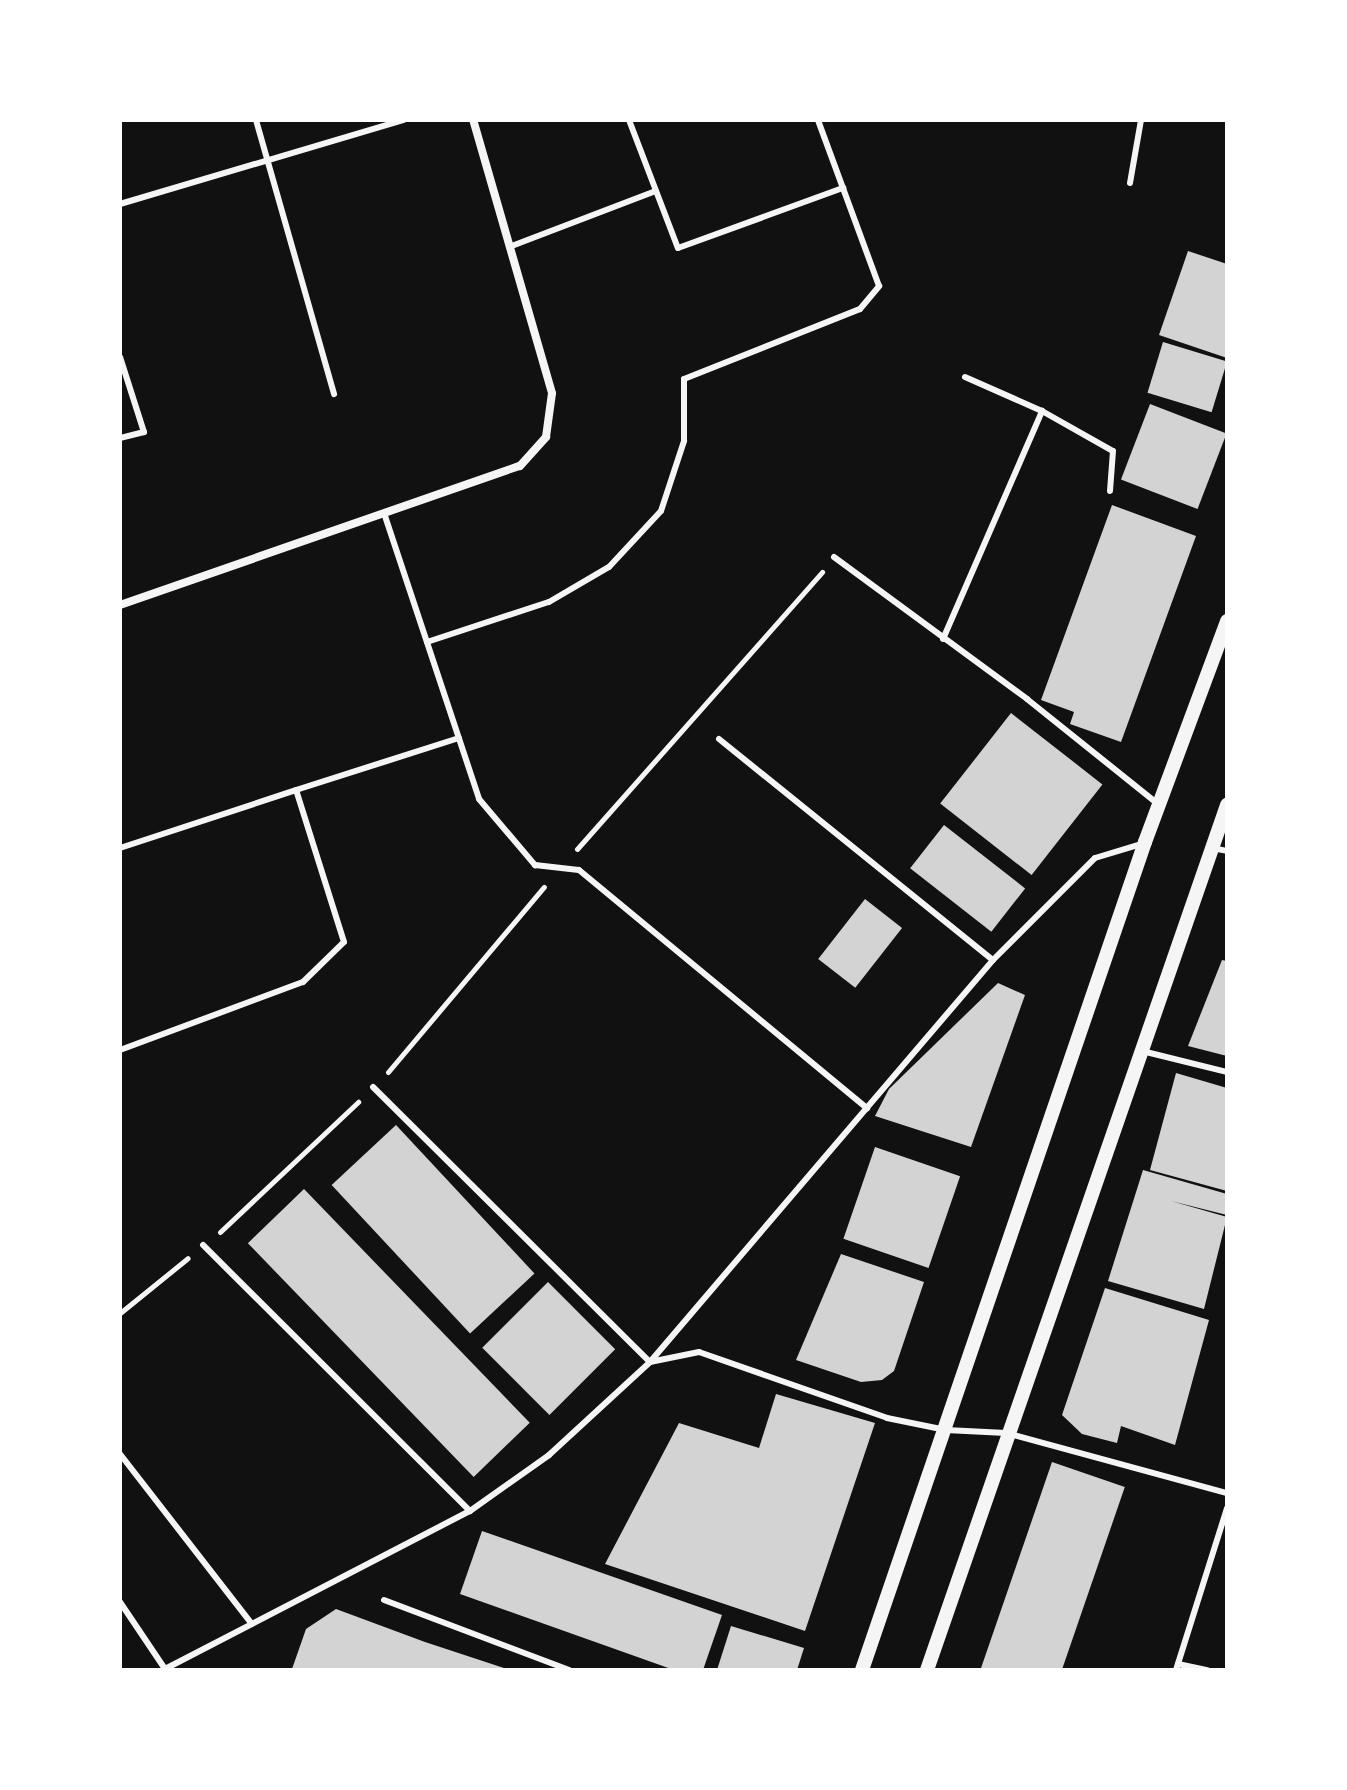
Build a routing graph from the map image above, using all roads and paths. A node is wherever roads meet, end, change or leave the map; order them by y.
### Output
1 (256, 120) edge
2 (404, 120) edge
3 (473, 120) edge
4 (629, 120) edge
5 (818, 120) edge
6 (1141, 120) edge
7 (269, 163) junction
8 (1130, 183) dead end
9 (843, 188) junction
10 (656, 191) junction
11 (120, 204) edge
12 (509, 247) junction
13 (120, 357) edge
14 (965, 377) dead end
15 (334, 394) dead end
16 (1042, 411) junction
17 (120, 438) edge
18 (1110, 491) dead end
19 (384, 513) junction
20 (834, 557) joint
21 (120, 605) edge
22 (1227, 621) edge
23 (943, 639) junction
24 (427, 642) junction
25 (459, 738) junction
26 (719, 739) dead end
27 (296, 790) junction
28 (1158, 804) junction
29 (1227, 805) edge
30 (1145, 842) junction
31 (120, 848) edge
32 (1220, 850) edge
33 (560, 868) junction
34 (993, 960) junction
35 (120, 1050) edge
36 (1138, 1050) junction
37 (1227, 1072) edge
38 (373, 1087) junction
39 (867, 1108) junction
40 (203, 1245) junction
41 (120, 1313) edge
42 (650, 1362) junction
43 (946, 1430) junction
44 (1006, 1433) junction
45 (120, 1454) edge
46 (1227, 1493) edge
47 (1227, 1508) edge
48 (470, 1511) junction
49 (384, 1600) dead end
50 (120, 1602) edge
51 (252, 1624) junction
52 (1177, 1667) edge
53 (164, 1669) edge
54 (569, 1670) edge
55 (862, 1670) edge
56 (927, 1670) edge
57 (1207, 1670) edge

1 - 7 lane
2 - 7 lane
3 - 12 street
4 - 10 lane
5 - 9 lane
6 - 8 lane
7 - 11 lane
7 - 15 lane
9 - 10 lane
9 - 24 lane
10 - 12 lane
12 - 19 street
13 - 17 lane
14 - 16 lane
16 - 18 lane
16 - 23 lane
19 - 21 street
19 - 24 lane
20 - 23 lane
20 - 33 path
22 - 28 street
23 - 28 lane
24 - 25 lane
25 - 27 lane
25 - 33 lane
26 - 34 lane
27 - 31 lane
27 - 35 lane
28 - 30 street
29 - 32 street
30 - 34 lane
30 - 43 street
32 - 36 street
33 - 38 path
33 - 39 lane
34 - 39 lane
36 - 37 lane
36 - 44 street
38 - 40 path
38 - 42 lane
39 - 42 lane
40 - 41 path
40 - 48 lane
42 - 43 lane
42 - 48 lane
43 - 44 lane
43 - 55 street
44 - 46 lane
44 - 56 street
45 - 51 lane
47 - 52 lane
48 - 51 lane
49 - 54 lane
50 - 53 lane
51 - 53 lane
52 - 57 lane

